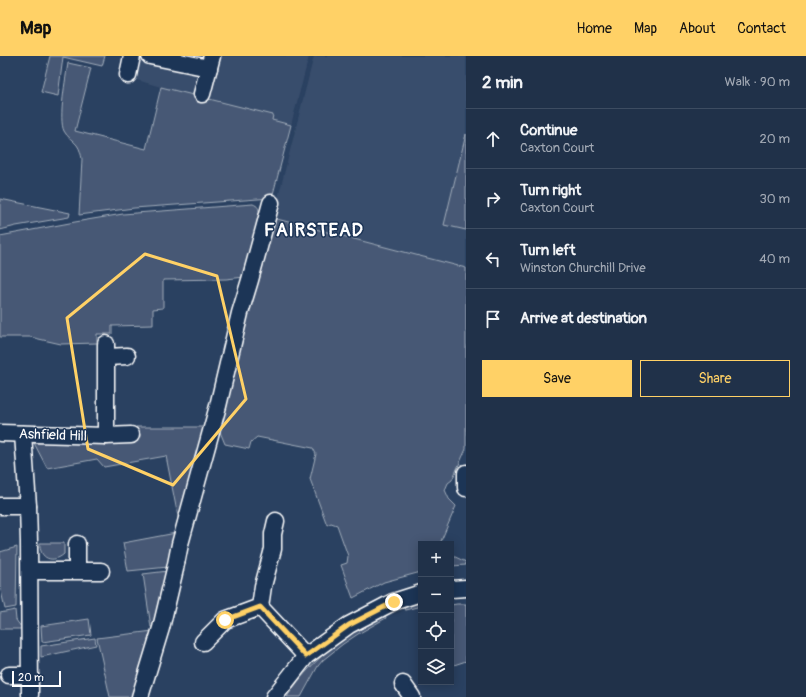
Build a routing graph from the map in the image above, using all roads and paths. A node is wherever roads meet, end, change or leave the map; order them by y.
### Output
1 (132, 56) edge
2 (150, 56) edge
3 (210, 62) edge
4 (128, 75) dead end
5 (202, 94) dead end
6 (271, 203) dead end
7 (128, 356) dead end
8 (0, 434) edge
9 (23, 434) junction
10 (131, 435) dead end
11 (106, 436) junction
12 (466, 473) edge
13 (466, 488) edge
14 (0, 506) edge
15 (28, 506) junction
16 (276, 522) dead end
17 (77, 544) dead end
18 (77, 570) junction
19 (30, 571) junction
20 (101, 571) dead end
21 (466, 588) edge
22 (454, 589) edge
23 (418, 594) edge
24 (260, 607) junction
25 (202, 642) dead end
26 (306, 656) junction
27 (9, 675) dead end
28 (30, 675) junction
29 (402, 684) dead end
30 (30, 695) dead end
31 (140, 697) edge
32 (274, 697) edge
33 (412, 697) edge

1 - 4 street
2 - 3 street
3 - 5 street
6 - 31 street
7 - 11 street, Ashfield Hill
8 - 9 street, Ashfield Hill
9 - 11 street, Ashfield Hill
9 - 15 street
10 - 11 street, Ashfield Hill
12 - 13 street
14 - 15 street
15 - 19 street
16 - 24 street
17 - 18 street
18 - 19 street
18 - 20 street
19 - 28 street
21 - 22 street
23 - 26 street
24 - 25 street
24 - 26 street
26 - 32 street
27 - 28 street
28 - 30 street
29 - 33 street

